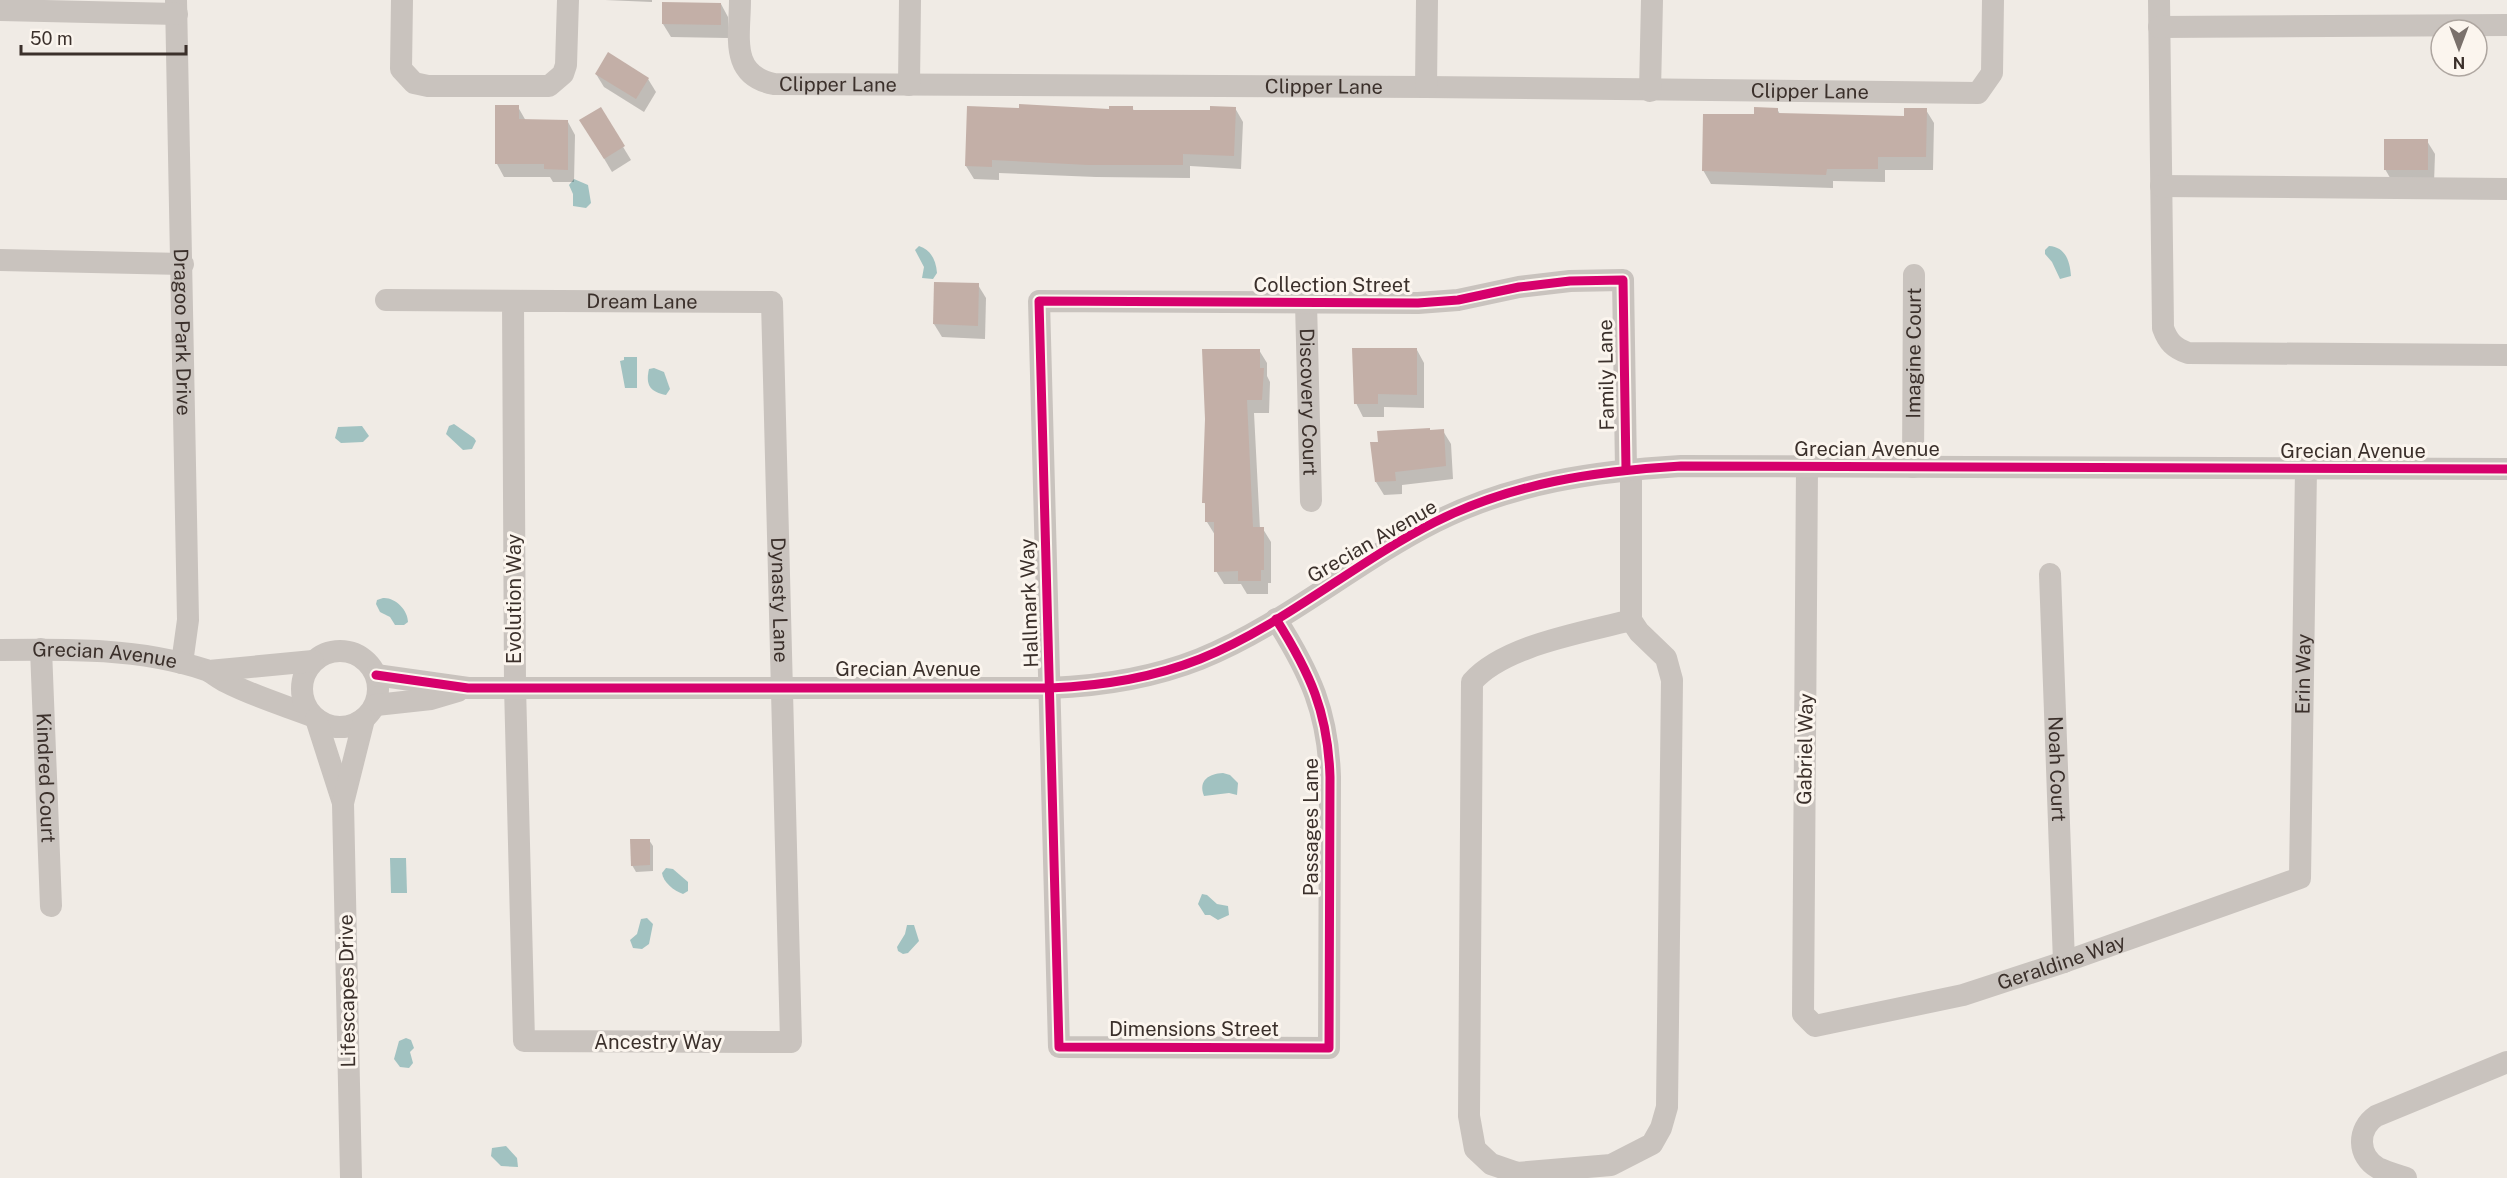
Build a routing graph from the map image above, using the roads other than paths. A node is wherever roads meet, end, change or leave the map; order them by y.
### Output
1 (402, 0) edge
2 (568, 0) edge
3 (740, 0) edge
4 (910, 0) edge
5 (1427, 0) edge
6 (1652, 0) edge
7 (1993, 0) edge
8 (2159, 0) edge
9 (177, 7) edge
10 (0, 10) edge
11 (2507, 25) edge
12 (2159, 27) junction
13 (909, 85) junction
14 (1426, 87) junction
15 (1650, 91) junction
16 (2161, 186) junction
17 (2507, 189) edge
18 (0, 260) edge
19 (183, 264) junction
20 (1914, 275) dead end
21 (1623, 280) joint
22 (386, 300) dead end
23 (513, 301) junction
24 (1039, 301) joint
25 (772, 302) joint
26 (1306, 303) junction
27 (2507, 355) edge
28 (1808, 467) junction
29 (1913, 467) junction
30 (1628, 469) junction
31 (2306, 469) junction
32 (2507, 470) edge
33 (1311, 501) dead end
34 (2050, 574) dead end
35 (1276, 619) junction
36 (1631, 620) junction
37 (0, 650) edge
38 (41, 650) junction
39 (313, 661) junction
40 (183, 663) junction
41 (209, 671) junction
42 (376, 675) junction
43 (515, 686) junction
44 (782, 687) junction
45 (468, 688) junction
46 (1050, 688) junction
47 (370, 712) junction
48 (314, 718) junction
49 (343, 803) junction
50 (2300, 878) joint
51 (51, 906) dead end
52 (2064, 962) junction
53 (1815, 1026) joint
54 (524, 1041) joint
55 (791, 1042) joint
56 (1059, 1047) joint
57 (1329, 1048) joint
58 (2507, 1062) edge
59 (351, 1178) edge
60 (2406, 1178) edge

1 - 2 street
3 - 13 street, Clipper Lane
4 - 13 street
5 - 14 street
6 - 15 street
7 - 15 street, Clipper Lane
8 - 12 street
9 - 10 street
9 - 19 street, Dragoo Park Drive
11 - 12 street
12 - 16 street
13 - 14 street, Clipper Lane
14 - 15 street, Clipper Lane
16 - 17 street
16 - 27 street
18 - 19 street
19 - 40 street, Dragoo Park Drive
20 - 29 street, Imagine Court
21 - 26 street, Collection Street
21 - 30 street, Family Lane
22 - 23 street, Dream Lane
23 - 25 street, Dream Lane
23 - 43 street, Evolution Way
24 - 26 street, Collection Street
24 - 46 street, Hallmark Way
25 - 44 street, Dynasty Lane
26 - 33 street, Discovery Court
28 - 29 street, Grecian Avenue
28 - 30 street, Grecian Avenue
28 - 53 street, Gabriel Way
29 - 31 street, Grecian Avenue
30 - 35 street, Grecian Avenue
30 - 36 street, Family Lane
31 - 32 street, Grecian Avenue
31 - 50 street, Erin Way
34 - 52 street, Noah Court
35 - 46 street, Grecian Avenue
35 - 57 street, Passages Lane
36 - 36 street
37 - 38 street, Grecian Avenue
38 - 40 street, Grecian Avenue
38 - 51 street, Kindred Court
39 - 41 street, Grecian Avenue
39 - 42 street
39 - 48 street
40 - 41 street, Grecian Avenue
41 - 48 street, Grecian Avenue
42 - 45 street, Grecian Avenue
42 - 47 street
43 - 44 street, Grecian Avenue
43 - 45 street, Grecian Avenue
43 - 54 street, Evolution Way
44 - 46 street, Grecian Avenue
44 - 55 street, Dynasty Lane
45 - 47 street, Grecian Avenue
46 - 56 street, Hallmark Way
47 - 48 street
47 - 49 street, Lifescapes Drive
48 - 49 street, Lifescapes Drive
49 - 59 street, Lifescapes Drive
50 - 52 street, Geraldine Way
52 - 53 street, Geraldine Way
54 - 55 street, Ancestry Way
56 - 57 street, Dimensions Street
58 - 60 street

